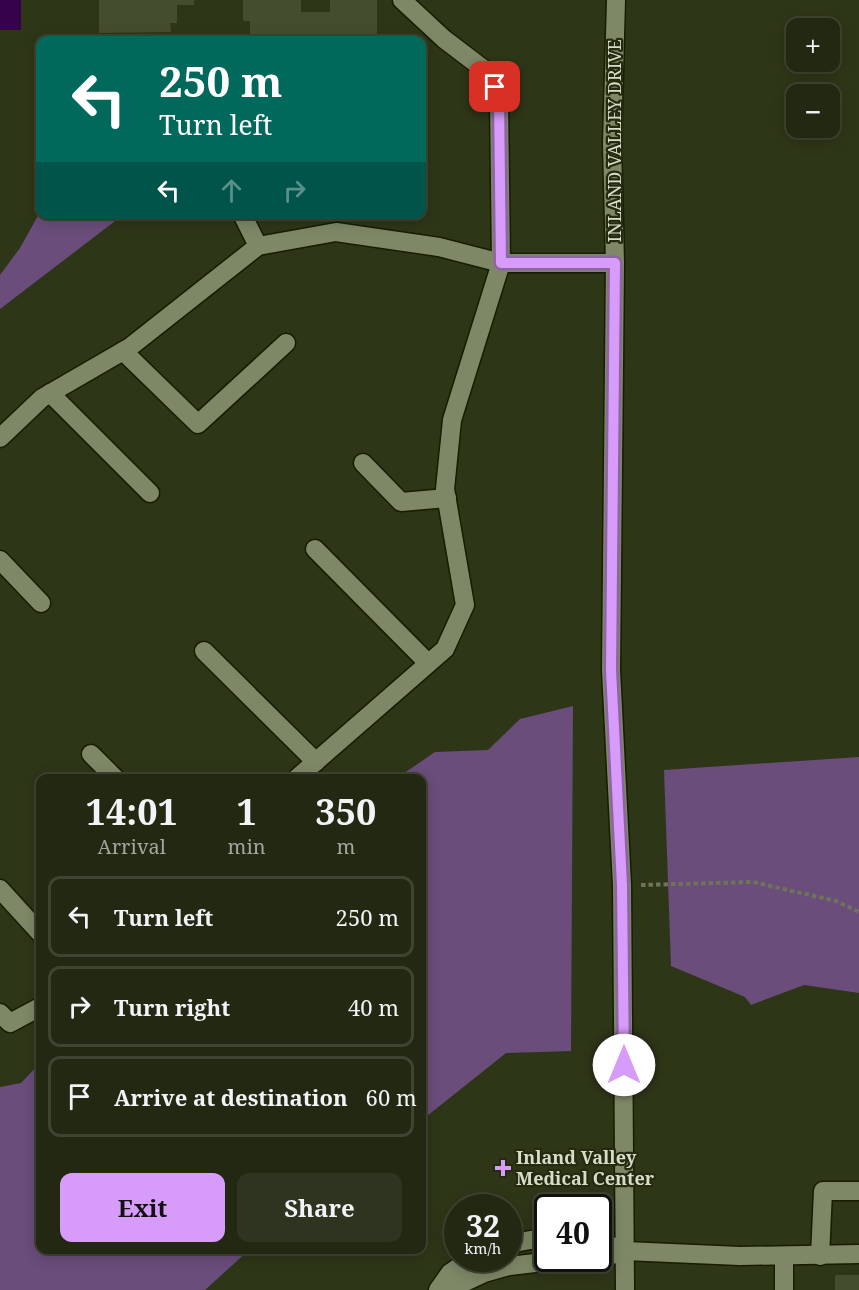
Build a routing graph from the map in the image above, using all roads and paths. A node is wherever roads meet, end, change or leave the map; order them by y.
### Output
1 (402, 0) edge
2 (616, 0) edge
3 (244, 219) edge
4 (258, 246) junction
5 (501, 263) junction
6 (615, 263) junction
7 (286, 343) dead end
8 (123, 351) junction
9 (50, 393) junction
10 (0, 438) edge
11 (363, 463) dead end
12 (150, 493) dead end
13 (447, 498) junction
14 (315, 549) dead end
15 (0, 560) edge
16 (41, 603) dead end
17 (204, 651) dead end
18 (428, 663) junction
19 (91, 754) dead end
20 (316, 762) junction
21 (111, 774) edge
22 (302, 774) edge
23 (622, 885) junction
24 (0, 889) edge
25 (859, 912) edge
26 (36, 929) edge
27 (36, 1009) edge
28 (0, 1013) edge
29 (859, 1191) edge
30 (612, 1246) edge
31 (625, 1251) junction
32 (859, 1254) edge
33 (784, 1256) junction
34 (820, 1256) junction
35 (451, 1272) edge
36 (438, 1290) edge
37 (448, 1290) edge
38 (625, 1290) edge
39 (784, 1290) edge

1 - 5 street
2 - 6 street, INLAND VALLEY DRIVE
3 - 4 street
4 - 5 street
4 - 8 street
5 - 6 street
5 - 13 street
6 - 23 street, INLAND VALLEY DRIVE
7 - 8 street
8 - 9 street
9 - 10 street
9 - 12 street
11 - 13 street
13 - 18 street
14 - 18 street
15 - 16 street
17 - 20 street
18 - 20 street
19 - 21 street
20 - 22 street
23 - 25 path
23 - 31 street, INLAND VALLEY DRIVE
24 - 26 street
27 - 28 street
29 - 34 street
30 - 31 street
31 - 33 street
31 - 37 street
31 - 38 street, INLAND VALLEY DRIVE
32 - 34 street
33 - 34 street
33 - 39 street
35 - 36 street

